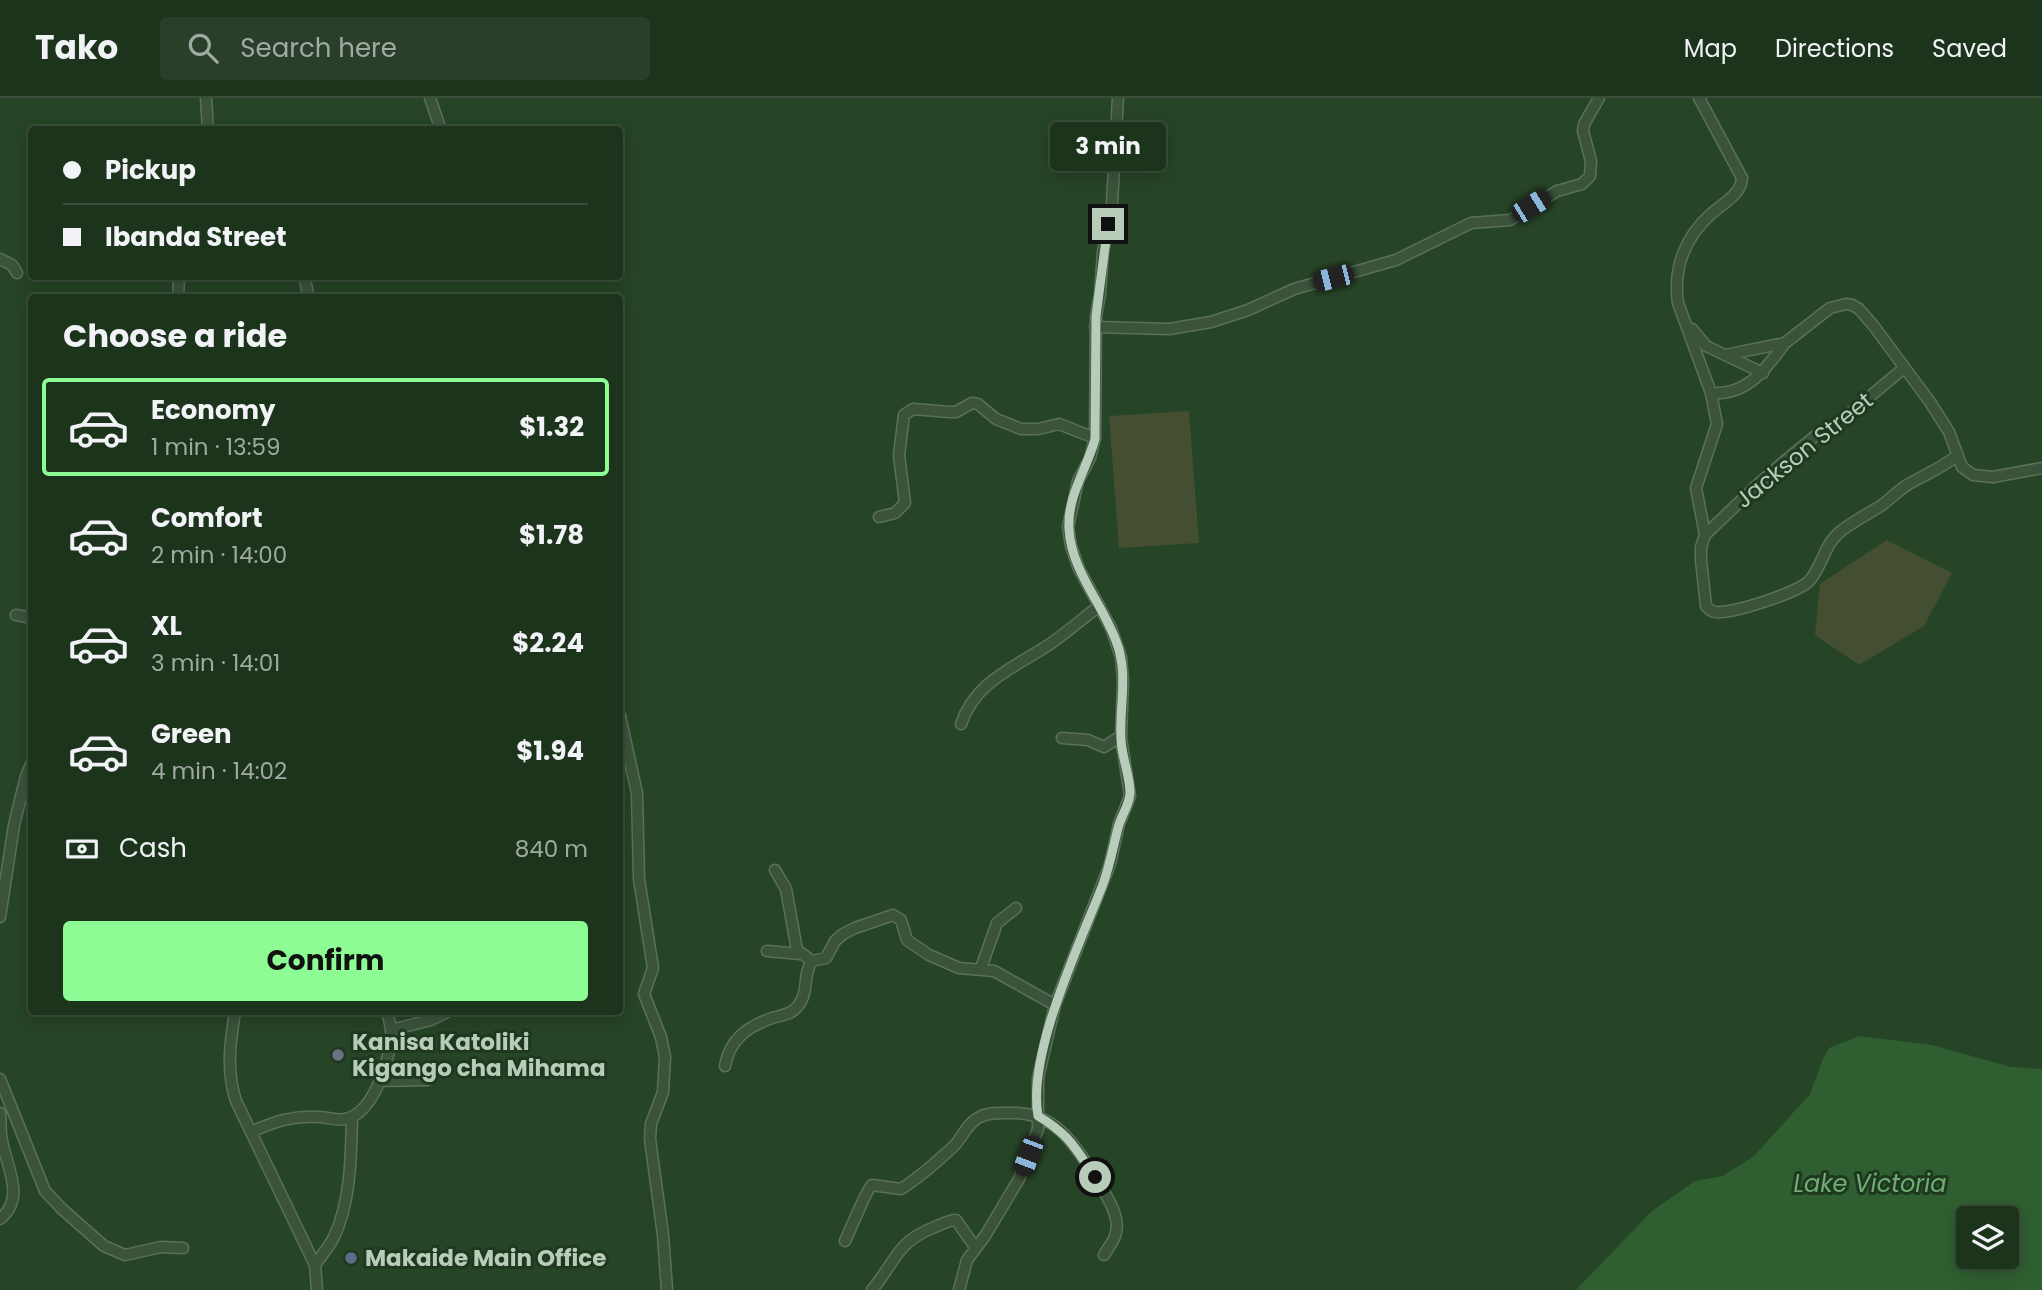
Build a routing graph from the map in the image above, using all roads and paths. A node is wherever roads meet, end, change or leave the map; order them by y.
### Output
1 (206, 98) edge
2 (430, 98) edge
3 (1118, 98) edge
4 (1599, 98) edge
5 (1699, 98) edge
6 (208, 126) edge
7 (440, 126) edge
8 (0, 259) edge
9 (18, 273) dead end
10 (1687, 324) junction
11 (1095, 327) junction
12 (1785, 343) junction
13 (1726, 355) junction
14 (1904, 368) junction
15 (1763, 373) junction
16 (1712, 394) junction
17 (1095, 439) junction
18 (1958, 455) junction
19 (2042, 468) edge
20 (879, 517) dead end
21 (1705, 535) junction
22 (1099, 606) junction
23 (16, 615) dead end
24 (28, 617) edge
25 (961, 724) dead end
26 (623, 730) edge
27 (1121, 736) junction
28 (1062, 737) dead end
29 (28, 771) edge
30 (775, 870) dead end
31 (1016, 908) dead end
32 (0, 917) edge
33 (767, 951) dead end
34 (800, 954) junction
35 (985, 956) junction
36 (812, 961) junction
37 (981, 968) junction
38 (1000, 974) junction
39 (1055, 1005) junction
40 (235, 1015) edge
41 (388, 1015) edge
42 (441, 1015) edge
43 (391, 1030) junction
44 (725, 1066) dead end
45 (0, 1079) edge
46 (427, 1080) dead end
47 (380, 1081) junction
48 (0, 1113) edge
49 (1038, 1116) junction
50 (352, 1117) junction
51 (251, 1132) junction
52 (0, 1219) edge
53 (845, 1241) dead end
54 (975, 1247) junction
55 (183, 1248) dead end
56 (1104, 1255) dead end
57 (315, 1265) junction
58 (317, 1290) edge
59 (667, 1290) edge
60 (872, 1290) edge
61 (959, 1290) edge

1 - 6 street
2 - 7 street
3 - 11 street
4 - 11 street
5 - 10 street
8 - 9 street
10 - 13 street
10 - 16 street
11 - 17 street
12 - 13 street
12 - 14 street
12 - 15 street
13 - 15 street
14 - 18 street
14 - 21 street, Jackson Street
15 - 16 street
16 - 21 street
17 - 20 street
17 - 22 street
18 - 19 street
18 - 21 street
22 - 25 street
22 - 27 street
23 - 24 street
26 - 59 street
27 - 28 street
27 - 39 street
29 - 32 street
30 - 34 street
31 - 35 street
33 - 34 street
34 - 36 street
35 - 37 street
35 - 38 street
36 - 37 street
36 - 44 street
37 - 38 street
38 - 39 street
39 - 49 street
40 - 51 street
41 - 43 street
42 - 43 street
43 - 47 street
45 - 55 street
46 - 47 street
47 - 50 street
48 - 52 street
49 - 53 street
49 - 54 street
49 - 56 street
50 - 51 street
50 - 57 street
51 - 57 street
54 - 60 street
54 - 61 street
57 - 58 street

